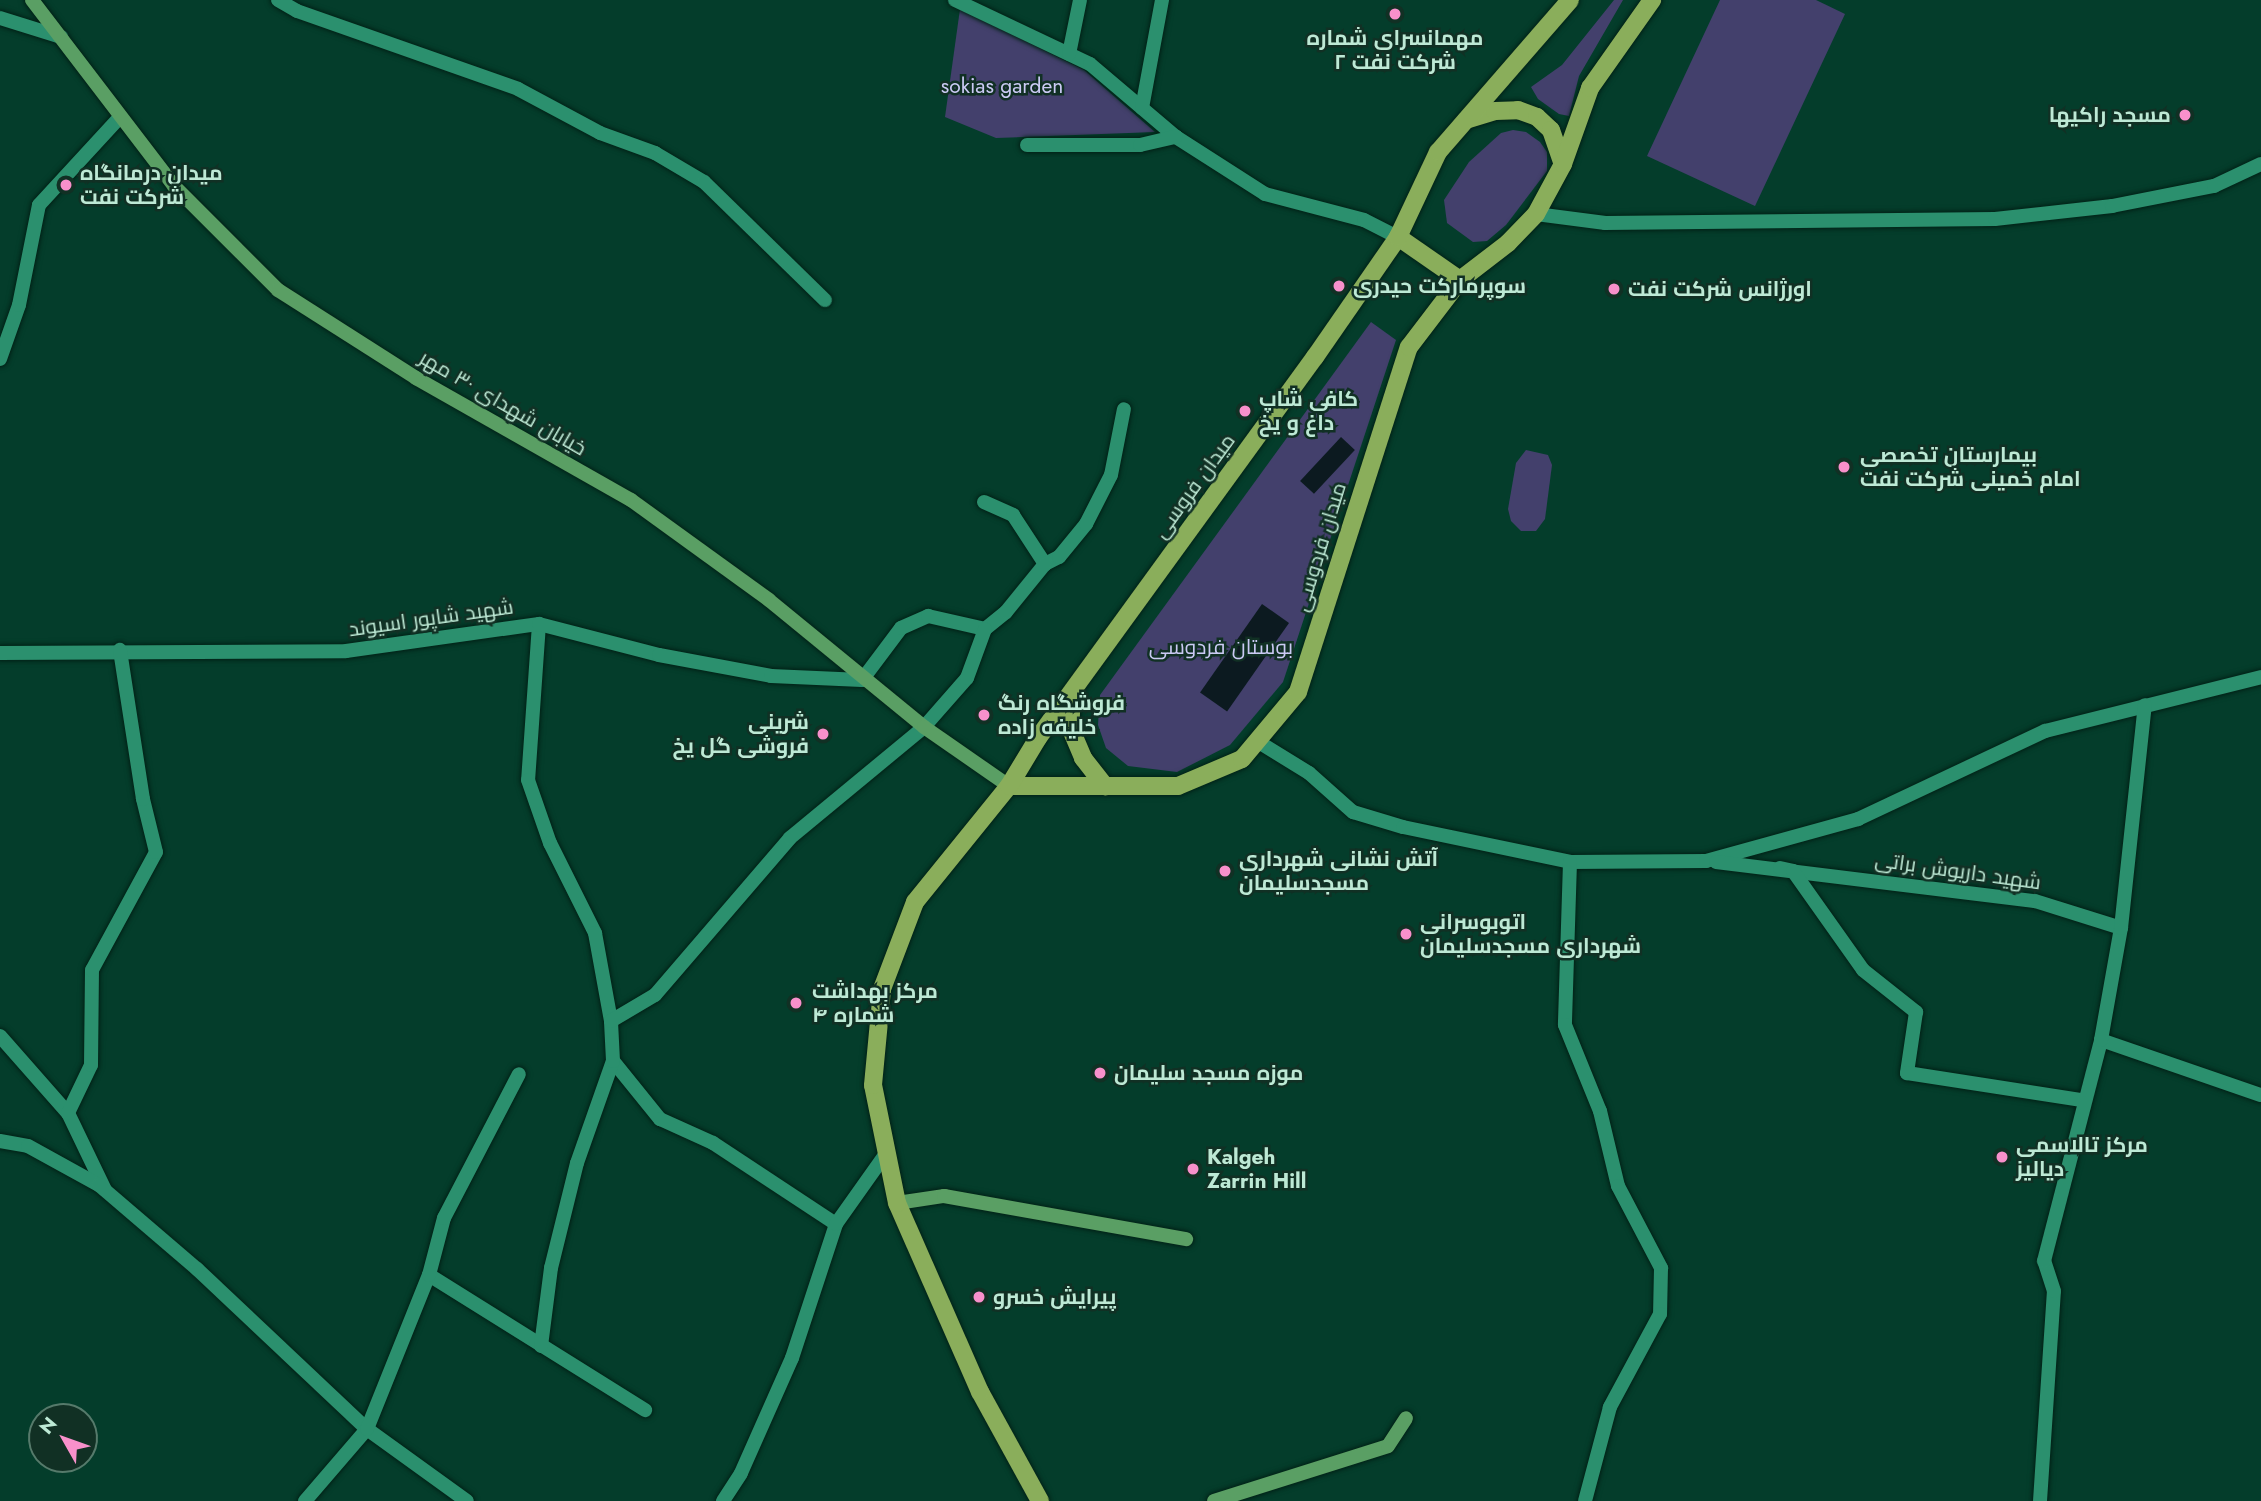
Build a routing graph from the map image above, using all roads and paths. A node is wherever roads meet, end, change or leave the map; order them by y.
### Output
1 (32, 0) edge
2 (278, 0) edge
3 (955, 0) edge
4 (1080, 0) edge
5 (1162, 0) edge
6 (1570, 0) edge
7 (1652, 0) edge
8 (0, 18) edge
9 (61, 37) junction
10 (1069, 54) junction
11 (1142, 108) junction
12 (120, 117) junction
13 (1466, 120) junction
14 (1176, 137) junction
15 (1027, 145) dead end
16 (1563, 164) junction
17 (2261, 164) edge
18 (1536, 214) junction
19 (1398, 237) junction
20 (1460, 280) junction
21 (825, 300) dead end
22 (0, 359) edge
23 (1124, 409) dead end
24 (984, 502) dead end
25 (1045, 564) junction
26 (540, 624) junction
27 (985, 629) junction
28 (120, 650) junction
29 (0, 653) edge
30 (2261, 677) edge
31 (862, 680) junction
32 (1074, 691) junction
33 (2145, 705) junction
34 (924, 727) junction
35 (1257, 741) junction
36 (1009, 786) junction
37 (1105, 786) junction
38 (1706, 861) junction
39 (1570, 862) junction
40 (1780, 868) junction
41 (2121, 928) junction
42 (611, 1021) junction
43 (0, 1036) edge
44 (2101, 1040) junction
45 (613, 1061) junction
46 (519, 1074) dead end
47 (2261, 1095) edge
48 (2082, 1100) junction
49 (68, 1113) junction
50 (0, 1141) edge
51 (887, 1152) junction
52 (106, 1191) junction
53 (897, 1203) junction
54 (836, 1224) junction
55 (1186, 1239) dead end
56 (429, 1275) junction
57 (541, 1346) junction
58 (645, 1410) dead end
59 (1406, 1418) dead end
60 (367, 1429) junction
61 (305, 1501) edge
62 (467, 1501) edge
63 (723, 1501) edge
64 (1040, 1501) edge
65 (1214, 1501) edge
66 (1585, 1501) edge
67 (2040, 1501) edge

1 - 9 main road, خیابان شهدای ۳۰ مهر
2 - 21 street
3 - 10 street
4 - 10 street
5 - 11 street
6 - 13 main road, میدان فروسی
7 - 16 main road, میدان فردوسی
8 - 9 street
9 - 12 main road, خیابان شهدای ۳۰ مهر
10 - 11 street
11 - 14 street
12 - 22 street
12 - 31 main road, خیابان شهدای ۳۰ مهر
13 - 16 main road
13 - 19 main road, میدان فروسی
14 - 15 street
14 - 19 street
16 - 18 main road, میدان فردوسی
17 - 18 street
18 - 20 main road, میدان فردوسی
19 - 20 main road
19 - 32 main road, میدان فروسی
20 - 35 main road, میدان فردوسی
23 - 25 street
24 - 25 street
25 - 27 street
26 - 28 street, شهید شاپور اسیوند
26 - 31 street, شهید شاپور اسیوند
26 - 42 street
27 - 31 street
27 - 34 street
28 - 29 street, شهید شاپور اسیوند
28 - 49 street
30 - 33 street
31 - 34 main road, خیابان شهدای ۳۰ مهر
32 - 36 main road, میدان فروسی
32 - 37 main road
33 - 38 street
33 - 41 street
34 - 36 main road, خیابان شهدای ۳۰ مهر
34 - 42 street
35 - 37 main road, میدان فردوسی
35 - 39 street
36 - 37 main road, میدان فردوسی
36 - 51 main road, میدان فروسی
38 - 39 street
38 - 40 street, شهید داریوش براتی
39 - 66 street
40 - 41 street, شهید داریوش براتی
40 - 48 street
41 - 44 street
42 - 45 street
43 - 49 street
44 - 47 street
44 - 48 street
45 - 54 street
45 - 57 street
46 - 56 street
48 - 67 street
49 - 52 street
50 - 52 street
51 - 53 main road, میدان فروسی
51 - 54 street
52 - 60 street
53 - 55 main road
53 - 64 main road, میدان فروسی
54 - 63 street
56 - 57 street
56 - 60 street
57 - 58 street
59 - 65 main road
60 - 61 street
60 - 62 street

